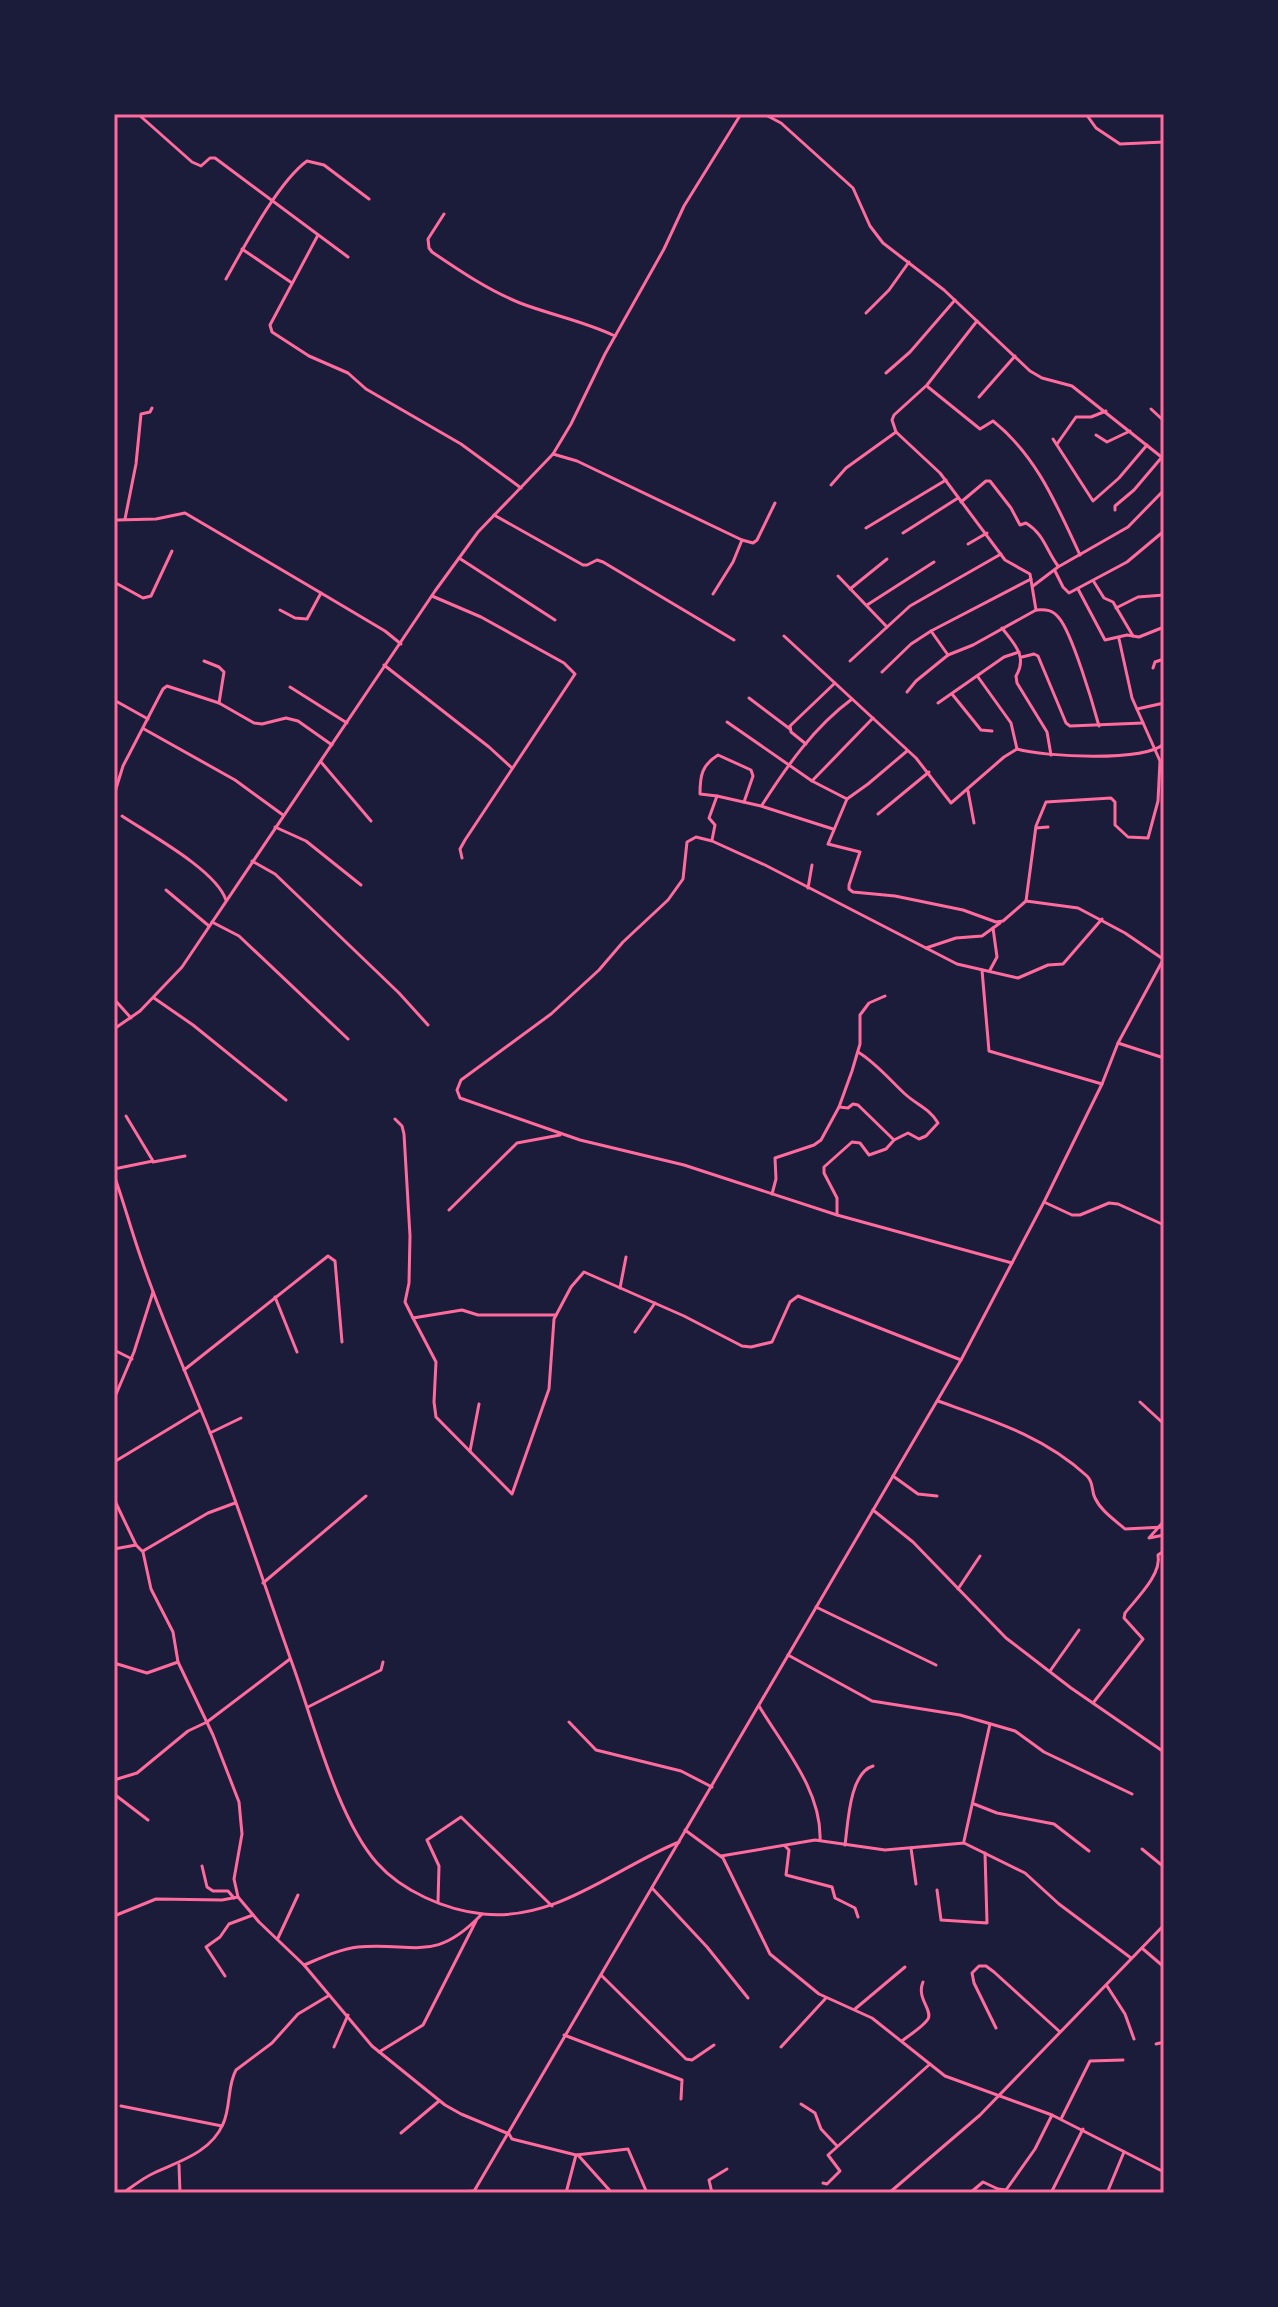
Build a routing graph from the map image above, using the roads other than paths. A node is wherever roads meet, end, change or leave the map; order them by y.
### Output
1 (138, 114) edge
2 (741, 114) edge
3 (764, 114) edge
4 (1086, 114) edge
5 (1164, 142) edge
6 (369, 199) dead end
7 (273, 202) junction
8 (444, 214) dead end
9 (318, 235) junction
10 (242, 249) junction
11 (348, 257) dead end
12 (909, 262) junction
13 (226, 279) dead end
14 (292, 283) junction
15 (955, 300) junction
16 (866, 313) dead end
17 (977, 321) junction
18 (615, 336) junction
19 (1015, 356) junction
20 (886, 373) dead end
21 (927, 385) junction
22 (979, 397) dead end
23 (152, 408) dead end
24 (1151, 409) dead end
25 (1106, 411) junction
26 (1164, 421) edge
27 (1131, 431) junction
28 (896, 432) junction
29 (1096, 435) dead end
30 (1053, 439) dead end
31 (1056, 444) junction
32 (1147, 445) junction
33 (553, 454) junction
34 (1163, 458) edge
35 (946, 480) junction
36 (831, 485) dead end
37 (521, 488) junction
38 (1164, 490) edge
39 (960, 500) junction
40 (775, 503) dead end
41 (1115, 510) dead end
42 (493, 515) junction
43 (125, 519) junction
44 (117, 520) dead end
45 (866, 528) dead end
46 (1164, 531) edge
47 (903, 533) dead end
48 (987, 533) junction
49 (742, 540) junction
50 (968, 544) dead end
51 (172, 551) dead end
52 (1001, 554) junction
53 (1080, 555) junction
54 (459, 558) junction
55 (887, 559) dead end
56 (934, 562) dead end
57 (1057, 569) junction
58 (838, 576) dead end
59 (1031, 579) junction
60 (1094, 581) junction
61 (114, 582) edge
62 (1033, 586) junction
63 (850, 589) junction
64 (1078, 589) junction
65 (321, 593) junction
66 (713, 594) dead end
67 (1164, 595) edge
68 (432, 596) junction
69 (867, 605) junction
70 (1116, 608) junction
71 (280, 610) dead end
72 (1036, 610) junction
73 (555, 620) dead end
74 (887, 627) junction
75 (1164, 627) edge
76 (1002, 628) junction
77 (931, 631) junction
78 (784, 636) dead end
79 (1133, 636) junction
80 (1119, 639) junction
81 (734, 640) dead end
82 (401, 644) junction
83 (1020, 654) junction
84 (948, 655) junction
85 (1164, 659) edge
86 (204, 661) dead end
87 (850, 661) dead end
88 (384, 665) junction
89 (1153, 668) dead end
90 (882, 672) dead end
91 (978, 677) junction
92 (835, 683) junction
93 (290, 687) dead end
94 (907, 692) dead end
95 (952, 694) junction
96 (749, 698) dead end
97 (852, 699) junction
98 (114, 700) edge
99 (219, 703) junction
100 (938, 703) dead end
101 (1164, 703) edge
102 (1137, 709) junction
103 (873, 718) junction
104 (148, 719) junction
105 (727, 722) dead end
106 (347, 723) junction
107 (1143, 723) junction
108 (1099, 726) junction
109 (143, 729) junction
110 (790, 729) junction
111 (992, 731) dead end
112 (806, 744) junction
113 (1164, 744) edge
114 (332, 745) junction
115 (1017, 749) junction
116 (907, 750) junction
117 (1156, 751) junction
118 (1051, 755) junction
119 (321, 762) junction
120 (787, 765) junction
121 (512, 768) junction
122 (929, 772) junction
123 (812, 781) junction
124 (968, 791) junction
125 (114, 795) edge
126 (717, 796) junction
127 (847, 799) junction
128 (744, 802) junction
129 (761, 806) junction
130 (878, 814) dead end
131 (283, 815) junction
132 (122, 816) dead end
133 (371, 821) dead end
134 (974, 823) dead end
135 (275, 827) junction
136 (1048, 827) dead end
137 (1036, 828) junction
138 (833, 829) junction
139 (712, 841) junction
140 (462, 858) dead end
141 (252, 861) junction
142 (812, 865) dead end
143 (361, 885) dead end
144 (808, 888) junction
145 (166, 890) dead end
146 (226, 900) junction
147 (1026, 901) junction
148 (1102, 919) junction
149 (1003, 921) junction
150 (210, 924) junction
151 (993, 928) junction
152 (926, 948) junction
153 (1164, 958) edge
154 (982, 970) junction
155 (989, 971) junction
156 (885, 996) dead end
157 (154, 998) junction
158 (114, 999) edge
159 (131, 1018) junction
160 (428, 1025) dead end
161 (114, 1029) edge
162 (348, 1039) dead end
163 (1118, 1043) junction
164 (858, 1052) junction
165 (1164, 1058) edge
166 (1102, 1084) junction
167 (286, 1100) dead end
168 (839, 1107) junction
169 (126, 1116) dead end
170 (395, 1119) dead end
171 (564, 1135) junction
172 (894, 1140) junction
173 (185, 1156) dead end
174 (153, 1162) junction
175 (114, 1172) edge
176 (772, 1194) junction
177 (1044, 1202) junction
178 (449, 1210) dead end
179 (837, 1215) junction
180 (1164, 1225) edge
181 (626, 1257) dead end
182 (1012, 1263) junction
183 (620, 1288) junction
184 (153, 1292) junction
185 (275, 1297) junction
186 (655, 1303) junction
187 (556, 1315) junction
188 (413, 1318) junction
189 (635, 1332) dead end
190 (342, 1342) dead end
191 (114, 1350) edge
192 (297, 1352) dead end
193 (132, 1359) junction
194 (961, 1360) junction
195 (184, 1370) junction
196 (114, 1399) edge
197 (938, 1401) junction
198 (1140, 1402) dead end
199 (479, 1404) dead end
200 (200, 1410) junction
201 (241, 1418) dead end
202 (1164, 1424) edge
203 (210, 1433) junction
204 (470, 1451) junction
205 (114, 1462) edge
206 (893, 1476) junction
207 (366, 1496) dead end
208 (937, 1496) dead end
209 (114, 1499) edge
210 (235, 1503) junction
211 (873, 1509) junction
212 (1164, 1521) edge
213 (1164, 1527) edge
214 (1164, 1535) edge
215 (136, 1545) junction
216 (114, 1549) edge
217 (1164, 1551) edge
218 (143, 1552) junction
219 (980, 1556) dead end
220 (263, 1583) junction
221 (958, 1589) junction
222 (816, 1607) junction
223 (1079, 1630) dead end
224 (788, 1655) junction
225 (291, 1659) junction
226 (178, 1662) junction
227 (383, 1662) dead end
228 (114, 1663) edge
229 (936, 1665) dead end
230 (1050, 1671) junction
231 (1093, 1703) junction
232 (759, 1706) junction
233 (308, 1707) junction
234 (207, 1722) junction
235 (569, 1722) dead end
236 (990, 1724) junction
237 (1164, 1752) edge
238 (873, 1766) dead end
239 (114, 1780) edge
240 (712, 1787) junction
241 (114, 1794) edge
242 (1132, 1794) dead end
243 (974, 1804) junction
244 (148, 1820) dead end
245 (685, 1830) junction
246 (820, 1840) junction
247 (679, 1842) junction
248 (964, 1843) junction
249 (845, 1845) junction
250 (785, 1846) junction
251 (911, 1848) junction
252 (1142, 1849) dead end
253 (1089, 1851) dead end
254 (985, 1853) junction
255 (721, 1856) junction
256 (202, 1866) dead end
257 (1164, 1867) edge
258 (916, 1884) dead end
259 (652, 1888) junction
260 (937, 1890) dead end
261 (298, 1895) dead end
262 (236, 1898) junction
263 (438, 1902) junction
264 (552, 1906) junction
265 (253, 1915) junction
266 (114, 1916) edge
267 (480, 1916) junction
268 (858, 1917) dead end
269 (1164, 1925) edge
270 (278, 1938) junction
271 (1142, 1948) junction
272 (1131, 1958) junction
273 (304, 1965) junction
274 (905, 1967) dead end
275 (1164, 1967) edge
276 (600, 1974) junction
277 (225, 1976) dead end
278 (923, 1982) dead end
279 (1106, 1984) junction
280 (328, 1996) junction
281 (748, 1998) dead end
282 (826, 1998) junction
283 (855, 2009) junction
284 (348, 2015) junction
285 (996, 2028) dead end
286 (1059, 2031) junction
287 (564, 2035) junction
288 (1134, 2039) dead end
289 (902, 2041) junction
290 (1164, 2042) edge
291 (1156, 2044) dead end
292 (714, 2045) dead end
293 (334, 2047) dead end
294 (781, 2047) dead end
295 (379, 2052) junction
296 (1123, 2060) dead end
297 (930, 2064) junction
298 (1000, 2095) junction
299 (681, 2099) dead end
300 (439, 2101) junction
301 (801, 2104) dead end
302 (121, 2106) dead end
303 (1052, 2115) junction
304 (1061, 2119) junction
305 (222, 2126) junction
306 (1083, 2129) junction
307 (401, 2133) dead end
308 (509, 2134) junction
309 (837, 2146) junction
310 (1124, 2151) junction
311 (577, 2155) junction
312 (179, 2163) junction
313 (1164, 2164) edge
314 (727, 2169) dead end
315 (1162, 2171) edge
316 (823, 2183) dead end
317 (474, 2192) edge
318 (1005, 2192) edge
319 (123, 2193) edge
320 (180, 2193) edge
321 (439, 2193) edge
322 (566, 2193) edge
323 (612, 2193) edge
324 (647, 2193) edge
325 (712, 2193) edge
326 (889, 2193) edge
327 (970, 2193) edge
328 (1051, 2193) edge
329 (1107, 2193) edge

1 - 7 street
2 - 18 street
3 - 12 street
4 - 5 street
6 - 7 street
7 - 9 street
7 - 10 street
8 - 18 street
9 - 11 street
9 - 14 street
10 - 13 street
10 - 14 street
12 - 15 street
12 - 16 street
14 - 37 street
15 - 17 street
15 - 20 street
17 - 19 street
17 - 21 street
18 - 33 street
19 - 22 street
19 - 25 street
21 - 28 street
21 - 53 street
23 - 43 street
24 - 26 street
25 - 27 street
25 - 31 street
27 - 29 street
27 - 32 street
28 - 35 street
28 - 36 street
30 - 31 street
31 - 32 street
32 - 34 street
33 - 37 street
33 - 49 street
34 - 41 street
35 - 39 street
35 - 45 street
37 - 42 street
38 - 53 street
39 - 47 street
39 - 48 street
39 - 57 street
40 - 49 street
42 - 54 street
42 - 81 street
43 - 44 street
43 - 65 street
46 - 60 street
48 - 50 street
48 - 52 street
49 - 66 street
51 - 61 street
52 - 59 street
52 - 74 street
53 - 57 street
54 - 68 street
54 - 73 street
55 - 63 street
56 - 69 street
57 - 62 street
57 - 64 street
58 - 63 street
59 - 62 street
59 - 77 street
60 - 64 street
60 - 70 street
62 - 72 street
63 - 69 street
64 - 80 street
65 - 71 street
65 - 82 street
67 - 70 street
68 - 82 street
68 - 121 street
69 - 74 street
70 - 79 street
72 - 76 street
72 - 108 street
74 - 87 street
75 - 79 street
76 - 83 street
76 - 84 street
77 - 84 street
77 - 90 street
78 - 92 street
79 - 80 street
80 - 102 street
82 - 88 street
83 - 91 street
83 - 108 street
83 - 118 street
84 - 94 street
85 - 89 street
86 - 99 street
88 - 106 street
88 - 121 street
91 - 95 street
91 - 115 street
92 - 97 street
92 - 110 street
93 - 106 street
95 - 100 street
95 - 111 street
96 - 110 street
97 - 103 street
97 - 112 street
98 - 104 street
99 - 104 street
99 - 114 street
101 - 102 street
102 - 107 street
103 - 116 street
103 - 123 street
104 - 109 street
105 - 120 street
106 - 114 street
107 - 108 street
107 - 117 street
109 - 125 street
109 - 131 street
110 - 112 street
112 - 120 street
113 - 117 street
114 - 119 street
115 - 118 street
115 - 124 street
116 - 122 street
116 - 127 street
117 - 118 street
117 - 137 street
119 - 131 street
119 - 133 street
120 - 123 street
120 - 129 street
121 - 140 street
122 - 124 street
122 - 130 street
123 - 127 street
124 - 134 street
126 - 128 street
126 - 128 street
126 - 139 street
127 - 138 street
128 - 129 street
129 - 138 street
131 - 135 street
132 - 146 street
135 - 141 street
135 - 143 street
136 - 137 street
137 - 147 street
138 - 149 street
139 - 144 street
139 - 171 street
141 - 146 street
141 - 160 street
142 - 144 street
144 - 152 street
145 - 150 street
146 - 150 street
147 - 148 street
147 - 149 street
148 - 153 street
148 - 155 street
149 - 151 street
150 - 157 street
150 - 162 street
151 - 152 street
151 - 155 street
152 - 154 street
153 - 163 street
154 - 155 street
154 - 166 street
156 - 164 street
157 - 159 street
157 - 167 street
158 - 159 street
159 - 161 street
163 - 165 street
163 - 166 street
164 - 168 street
164 - 172 street
166 - 177 street
168 - 172 street
168 - 176 street
169 - 174 street
170 - 188 street
171 - 176 street
171 - 178 street
172 - 179 street
173 - 174 street
174 - 175 street
175 - 184 street
176 - 179 street
177 - 180 street
177 - 182 street
179 - 182 street
181 - 183 street
182 - 194 street
183 - 186 street
183 - 187 street
184 - 193 street
184 - 195 street
185 - 190 street
185 - 192 street
185 - 195 street
186 - 189 street
186 - 194 street
187 - 188 street
187 - 204 street
188 - 204 street
191 - 193 street
193 - 196 street
194 - 197 street
195 - 200 street
197 - 206 street
197 - 213 street
198 - 202 street
199 - 204 street
200 - 203 street
200 - 205 street
201 - 203 street
203 - 210 street
206 - 208 street
206 - 211 street
207 - 220 street
209 - 215 street
210 - 218 street
210 - 220 street
211 - 221 street
211 - 222 street
212 - 214 street
215 - 216 street
215 - 218 street
217 - 231 street
218 - 226 street
219 - 221 street
220 - 225 street
221 - 230 street
222 - 224 street
222 - 229 street
223 - 230 street
224 - 232 street
224 - 236 street
225 - 233 street
225 - 234 street
226 - 228 street
226 - 234 street
227 - 233 street
230 - 231 street
231 - 237 street
232 - 240 street
232 - 246 street
233 - 263 street
234 - 239 street
234 - 262 street
235 - 240 street
236 - 242 street
236 - 243 street
238 - 249 street
240 - 245 street
241 - 244 street
243 - 248 street
243 - 253 street
245 - 247 street
245 - 255 street
246 - 249 street
246 - 250 street
247 - 259 street
247 - 264 street
248 - 251 street
248 - 254 street
249 - 251 street
250 - 255 street
250 - 268 street
251 - 258 street
252 - 257 street
254 - 260 street
254 - 272 street
255 - 282 street
256 - 262 street
259 - 276 street
259 - 281 street
261 - 270 street
262 - 265 street
262 - 266 street
263 - 264 street
263 - 267 street
264 - 267 street
265 - 270 street
265 - 277 street
267 - 273 street
267 - 295 street
269 - 271 street
270 - 273 street
271 - 272 street
271 - 275 street
272 - 279 street
273 - 280 street
274 - 283 street
276 - 287 street
276 - 292 street
278 - 289 street
279 - 286 street
279 - 288 street
280 - 284 street
280 - 305 street
282 - 283 street
282 - 294 street
283 - 289 street
284 - 293 street
284 - 295 street
285 - 286 street
286 - 298 street
287 - 299 street
287 - 308 street
289 - 297 street
290 - 291 street
295 - 300 street
296 - 304 street
297 - 298 street
297 - 309 street
298 - 303 street
298 - 326 street
300 - 307 street
300 - 308 street
301 - 309 street
302 - 305 street
303 - 304 street
303 - 318 street
304 - 306 street
305 - 312 street
306 - 310 street
306 - 328 street
308 - 311 street
308 - 317 street
309 - 316 street
310 - 315 street
310 - 329 street
311 - 322 street
311 - 323 street
311 - 324 street
312 - 319 street
312 - 320 street
313 - 315 street
314 - 325 street
317 - 321 street
318 - 327 street

